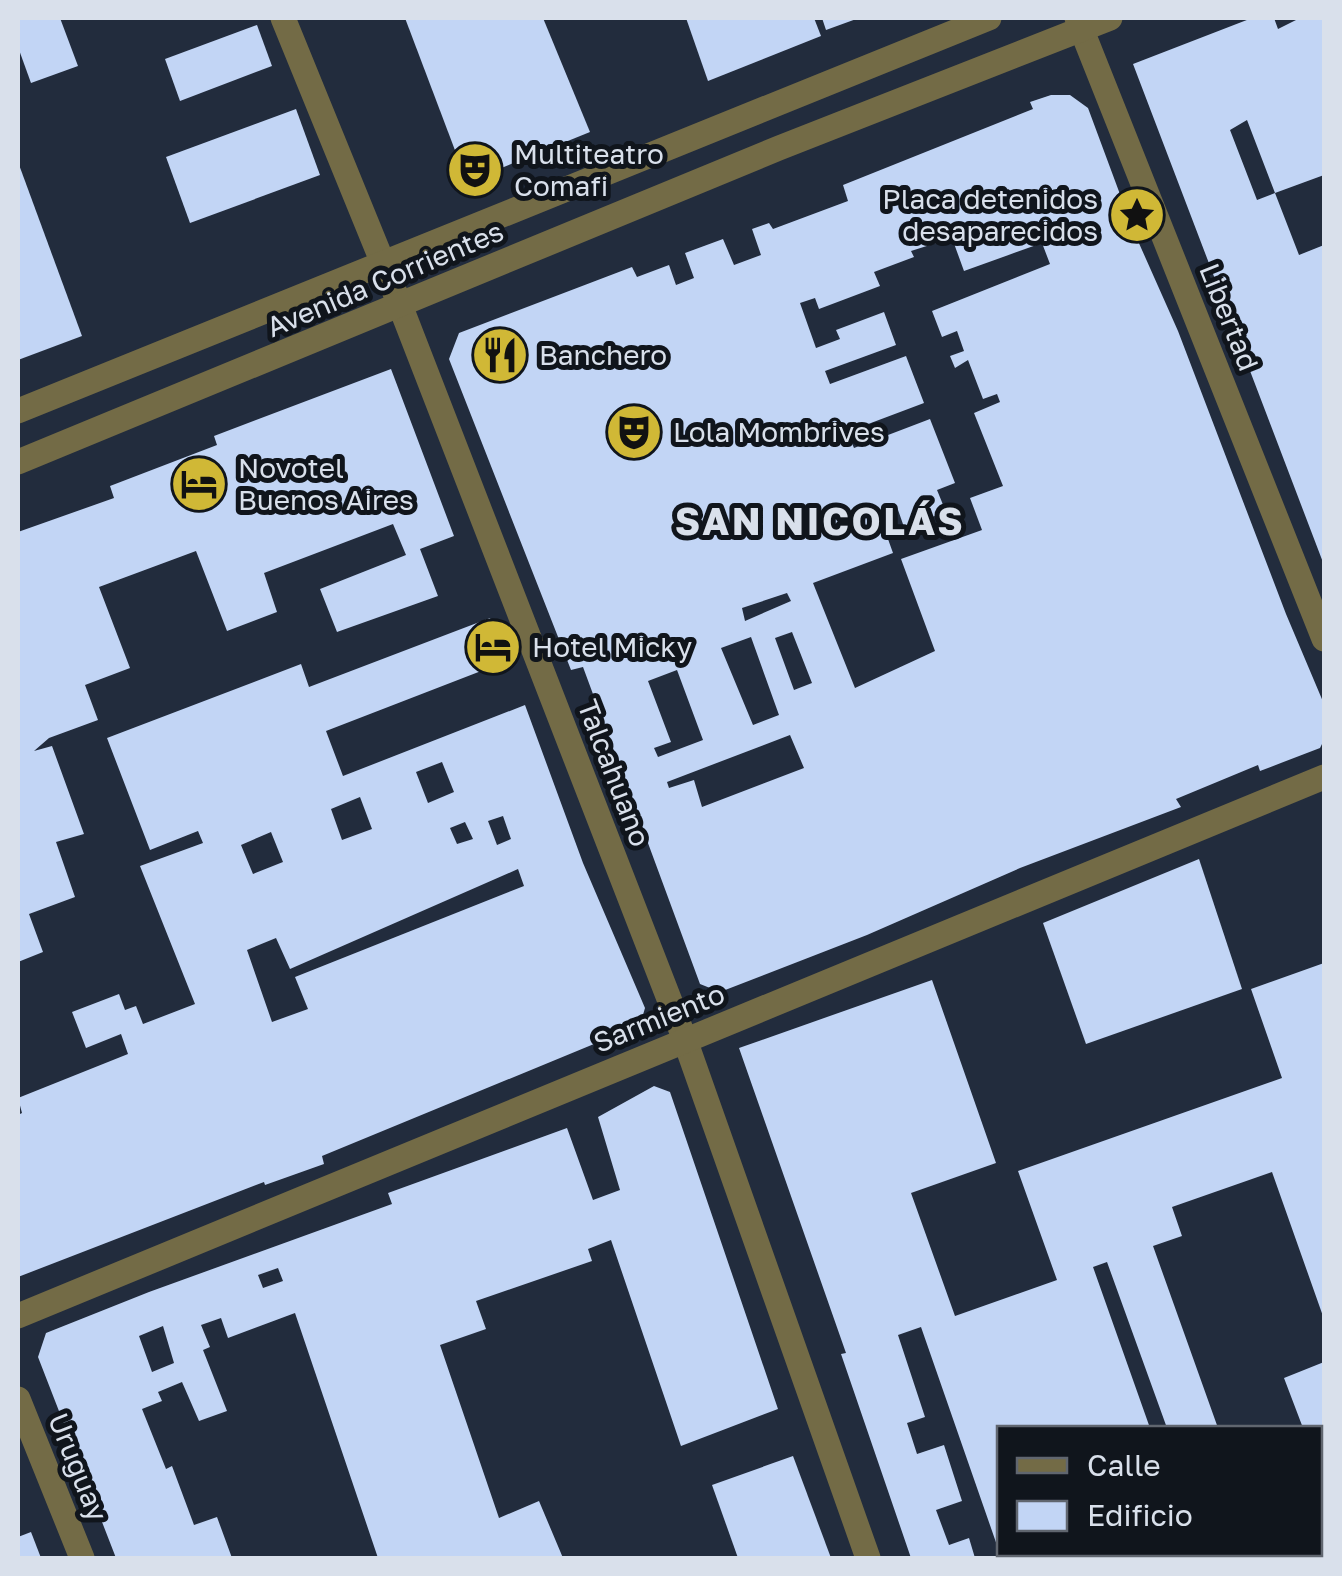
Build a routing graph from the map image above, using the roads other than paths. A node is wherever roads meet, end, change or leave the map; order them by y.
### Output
1 (283, 18) edge
2 (989, 18) edge
3 (1110, 18) edge
4 (1080, 23) edge
5 (382, 264) junction
6 (400, 305) junction
7 (18, 411) edge
8 (18, 462) edge
9 (1324, 639) edge
10 (1324, 777) edge
11 (685, 1040) junction
12 (18, 1316) edge
13 (18, 1399) edge
14 (82, 1558) edge
15 (868, 1558) edge

1 - 5 street, Talcahuano
2 - 5 street, Avenida Corrientes
3 - 4 street, Avenida Corrientes
4 - 6 street, Avenida Corrientes
4 - 9 street, Libertad
5 - 6 street, Talcahuano
5 - 7 street, Avenida Corrientes
6 - 8 street, Avenida Corrientes
6 - 11 street, Talcahuano
10 - 11 street, Sarmiento
11 - 12 street, Sarmiento
11 - 15 street, Talcahuano
13 - 14 street, Uruguay

